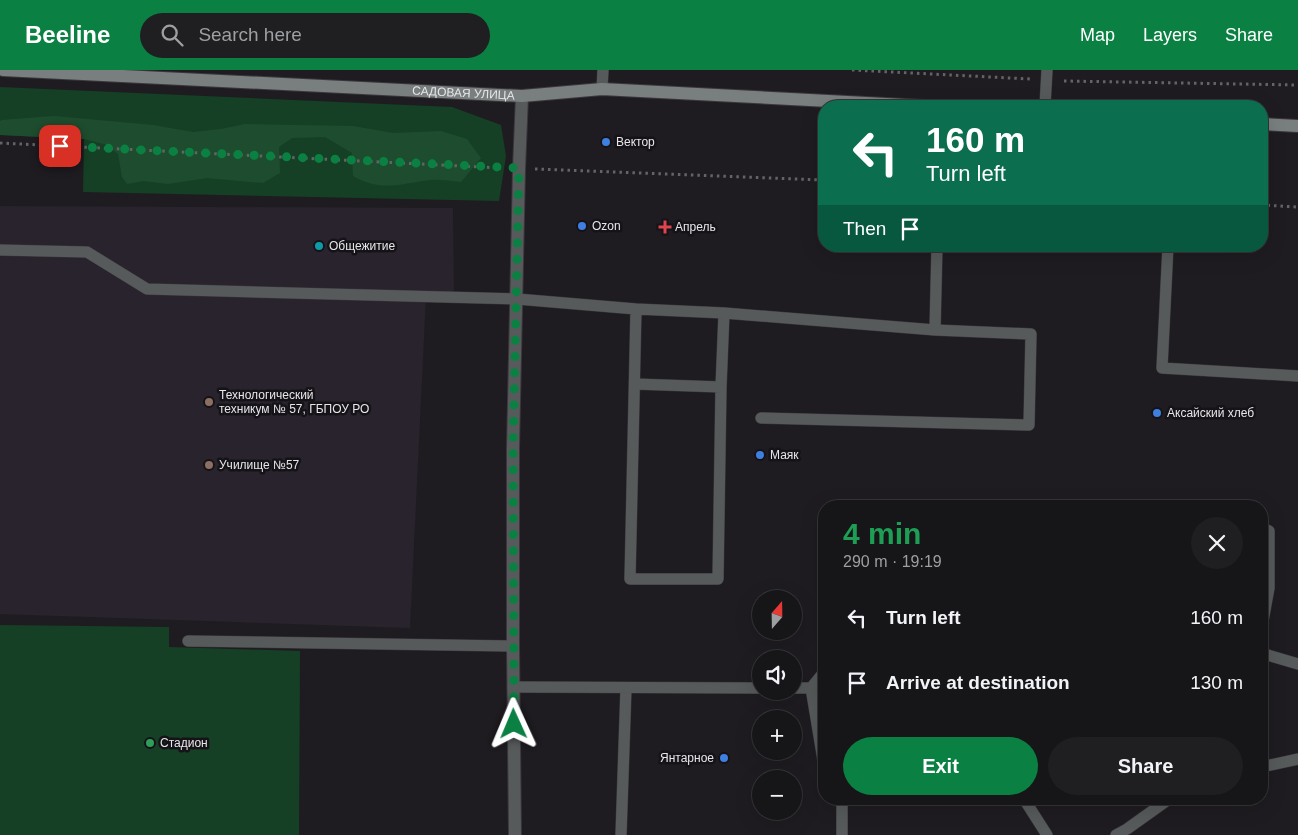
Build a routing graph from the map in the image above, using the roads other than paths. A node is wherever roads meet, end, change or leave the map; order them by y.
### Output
1 (3, 70) edge
2 (603, 70) edge
3 (211, 75) edge
4 (1046, 75) edge
5 (602, 89) junction
6 (522, 96) junction
7 (818, 100) edge
8 (1045, 100) edge
9 (1268, 124) edge
10 (1298, 126) edge
11 (0, 250) edge
12 (937, 252) edge
13 (1168, 252) edge
14 (517, 299) junction
15 (636, 309) junction
16 (724, 313) junction
17 (935, 330) junction
18 (1298, 376) edge
19 (635, 384) junction
20 (721, 387) junction
21 (761, 418) dead end
22 (1268, 530) edge
23 (1268, 594) edge
24 (188, 641) dead end
25 (513, 646) junction
26 (1268, 655) edge
27 (1298, 664) edge
28 (818, 679) edge
29 (513, 687) junction
30 (626, 688) junction
31 (752, 688) edge
32 (802, 688) edge
33 (811, 688) junction
34 (818, 730) edge
35 (1298, 758) edge
36 (1268, 765) edge
37 (842, 805) edge
38 (1028, 805) edge
39 (1161, 805) edge
40 (515, 835) edge
41 (621, 835) edge
42 (842, 835) edge
43 (1047, 835) edge
44 (1116, 835) edge

1 - 3 street, САДОВАЯ УЛИЦА
2 - 5 lane
3 - 6 street, САДОВАЯ УЛИЦА
4 - 8 lane
5 - 6 street, САДОВАЯ УЛИЦА
5 - 7 street, САДОВАЯ УЛИЦА
6 - 14 street
9 - 10 street
11 - 14 lane
12 - 17 lane
13 - 18 lane
14 - 15 lane
14 - 25 street
15 - 16 lane
15 - 19 lane
16 - 17 lane
16 - 20 lane
17 - 21 lane
19 - 20 lane
19 - 20 lane
22 - 23 lane
24 - 25 lane
25 - 29 street
26 - 27 lane
28 - 33 lane
29 - 30 lane
29 - 40 street
30 - 31 lane
30 - 41 lane
32 - 33 lane
33 - 34 lane
35 - 36 lane
37 - 42 lane
38 - 43 lane
39 - 44 lane

